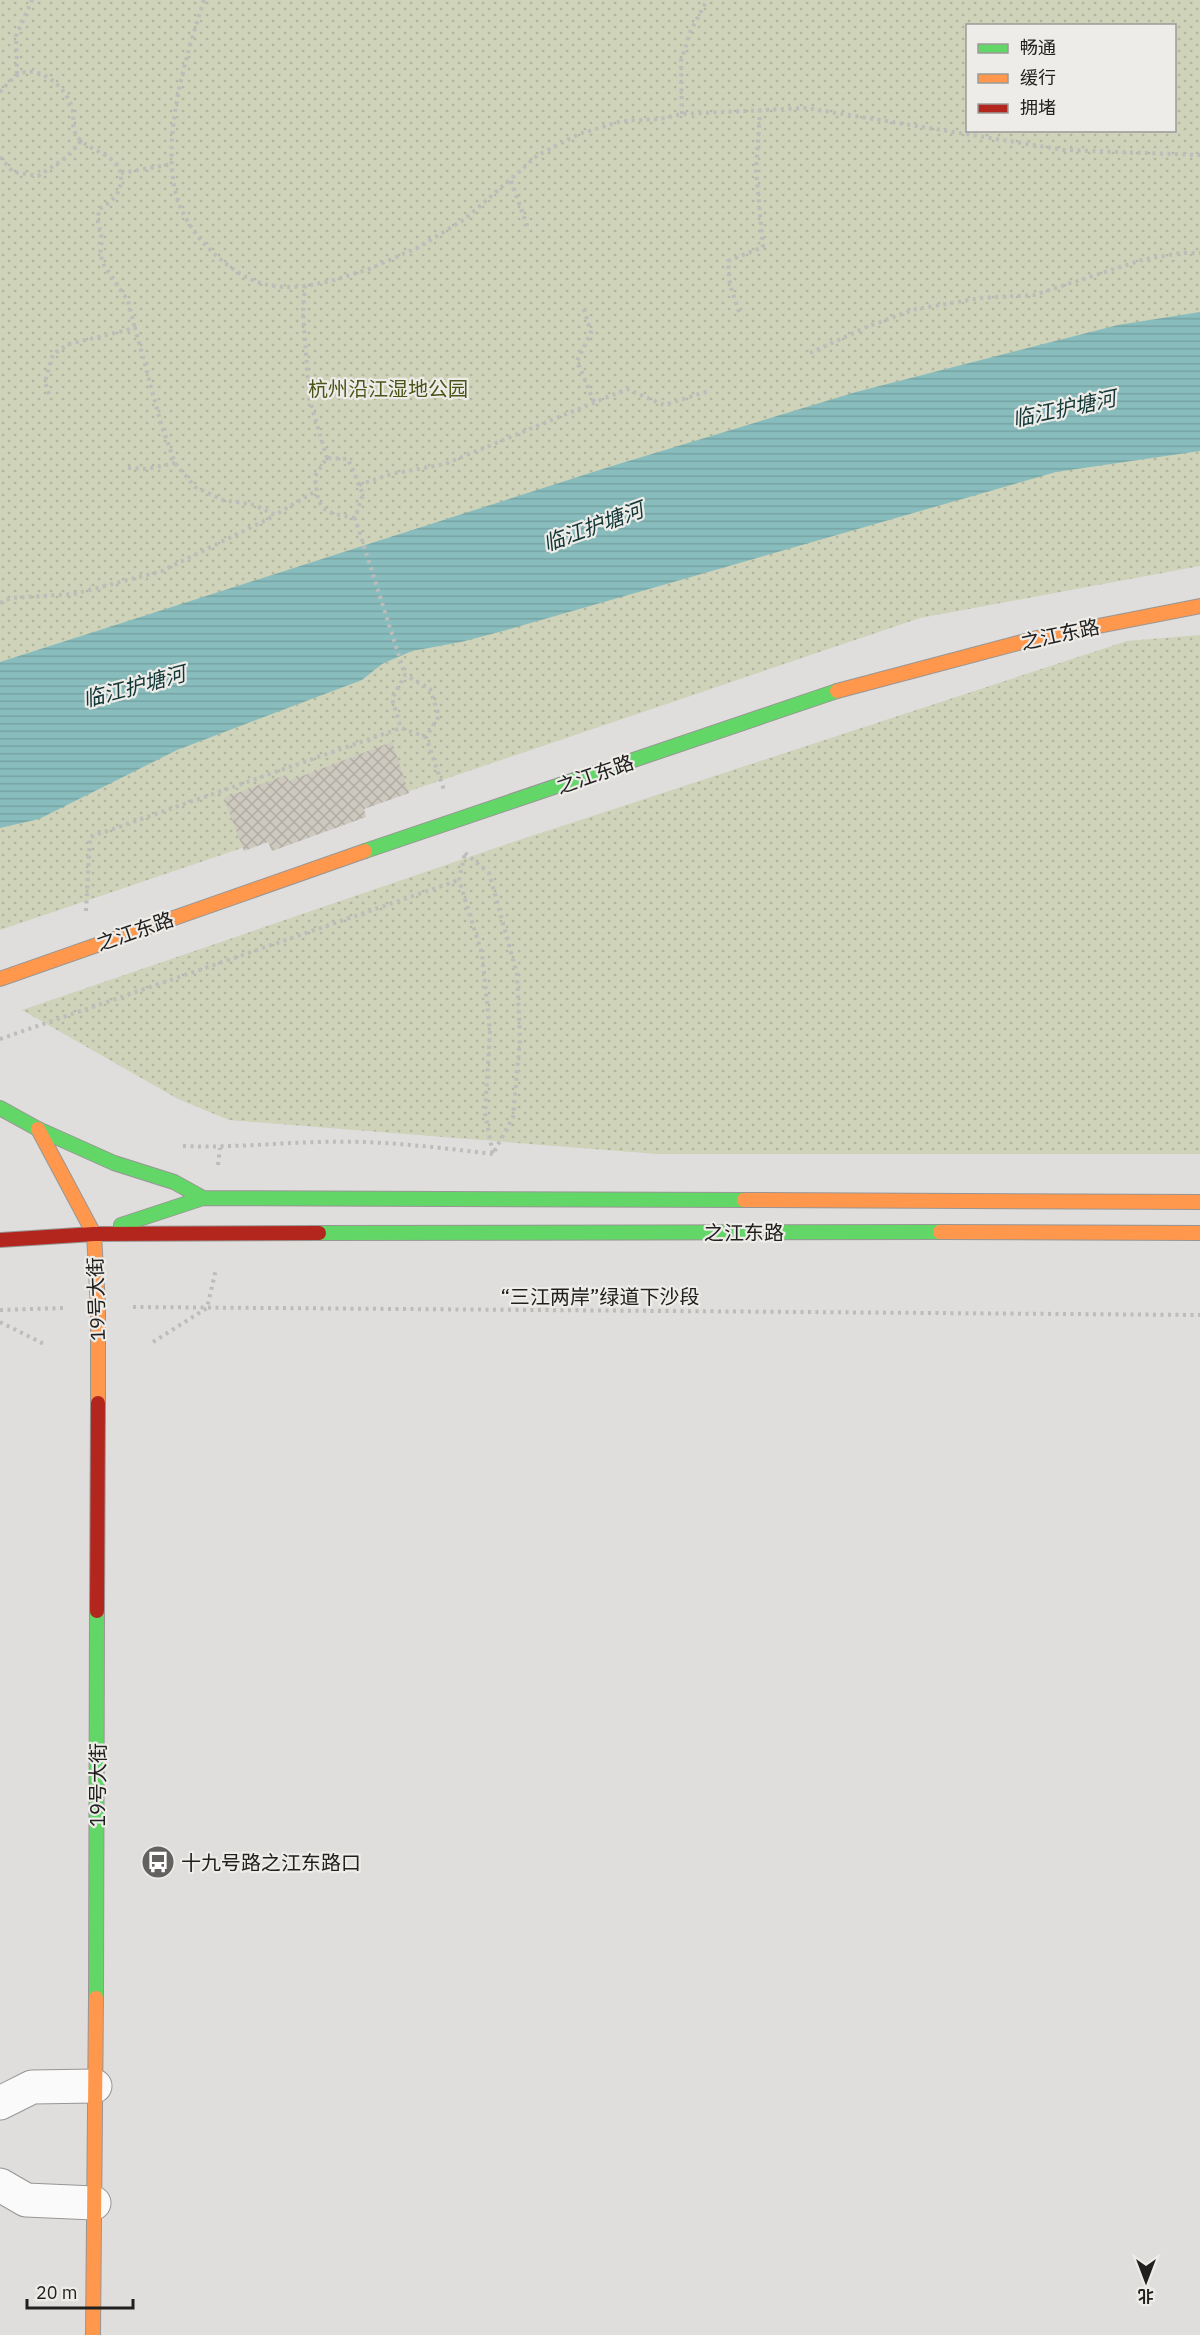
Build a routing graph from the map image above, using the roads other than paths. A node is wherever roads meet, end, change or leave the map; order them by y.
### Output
1 (1200, 606) edge
2 (0, 979) edge
3 (0, 1108) edge
4 (39, 1129) junction
5 (203, 1198) junction
6 (1200, 1202) edge
7 (1200, 1233) edge
8 (94, 1234) junction
9 (0, 1240) edge
10 (95, 2086) junction
11 (0, 2103) edge
12 (0, 2185) edge
13 (94, 2203) junction
14 (93, 2335) edge

1 - 2 main road, 之江东路
3 - 4 main road
4 - 5 main road
4 - 8 main road
5 - 6 main road, 之江东路
5 - 8 main road
7 - 8 main road, 之江东路
8 - 9 main road, 之江东路
8 - 10 main road, 19号大街
10 - 11 street
10 - 13 main road, 19号大街
12 - 13 street
13 - 14 main road, 19号大街

